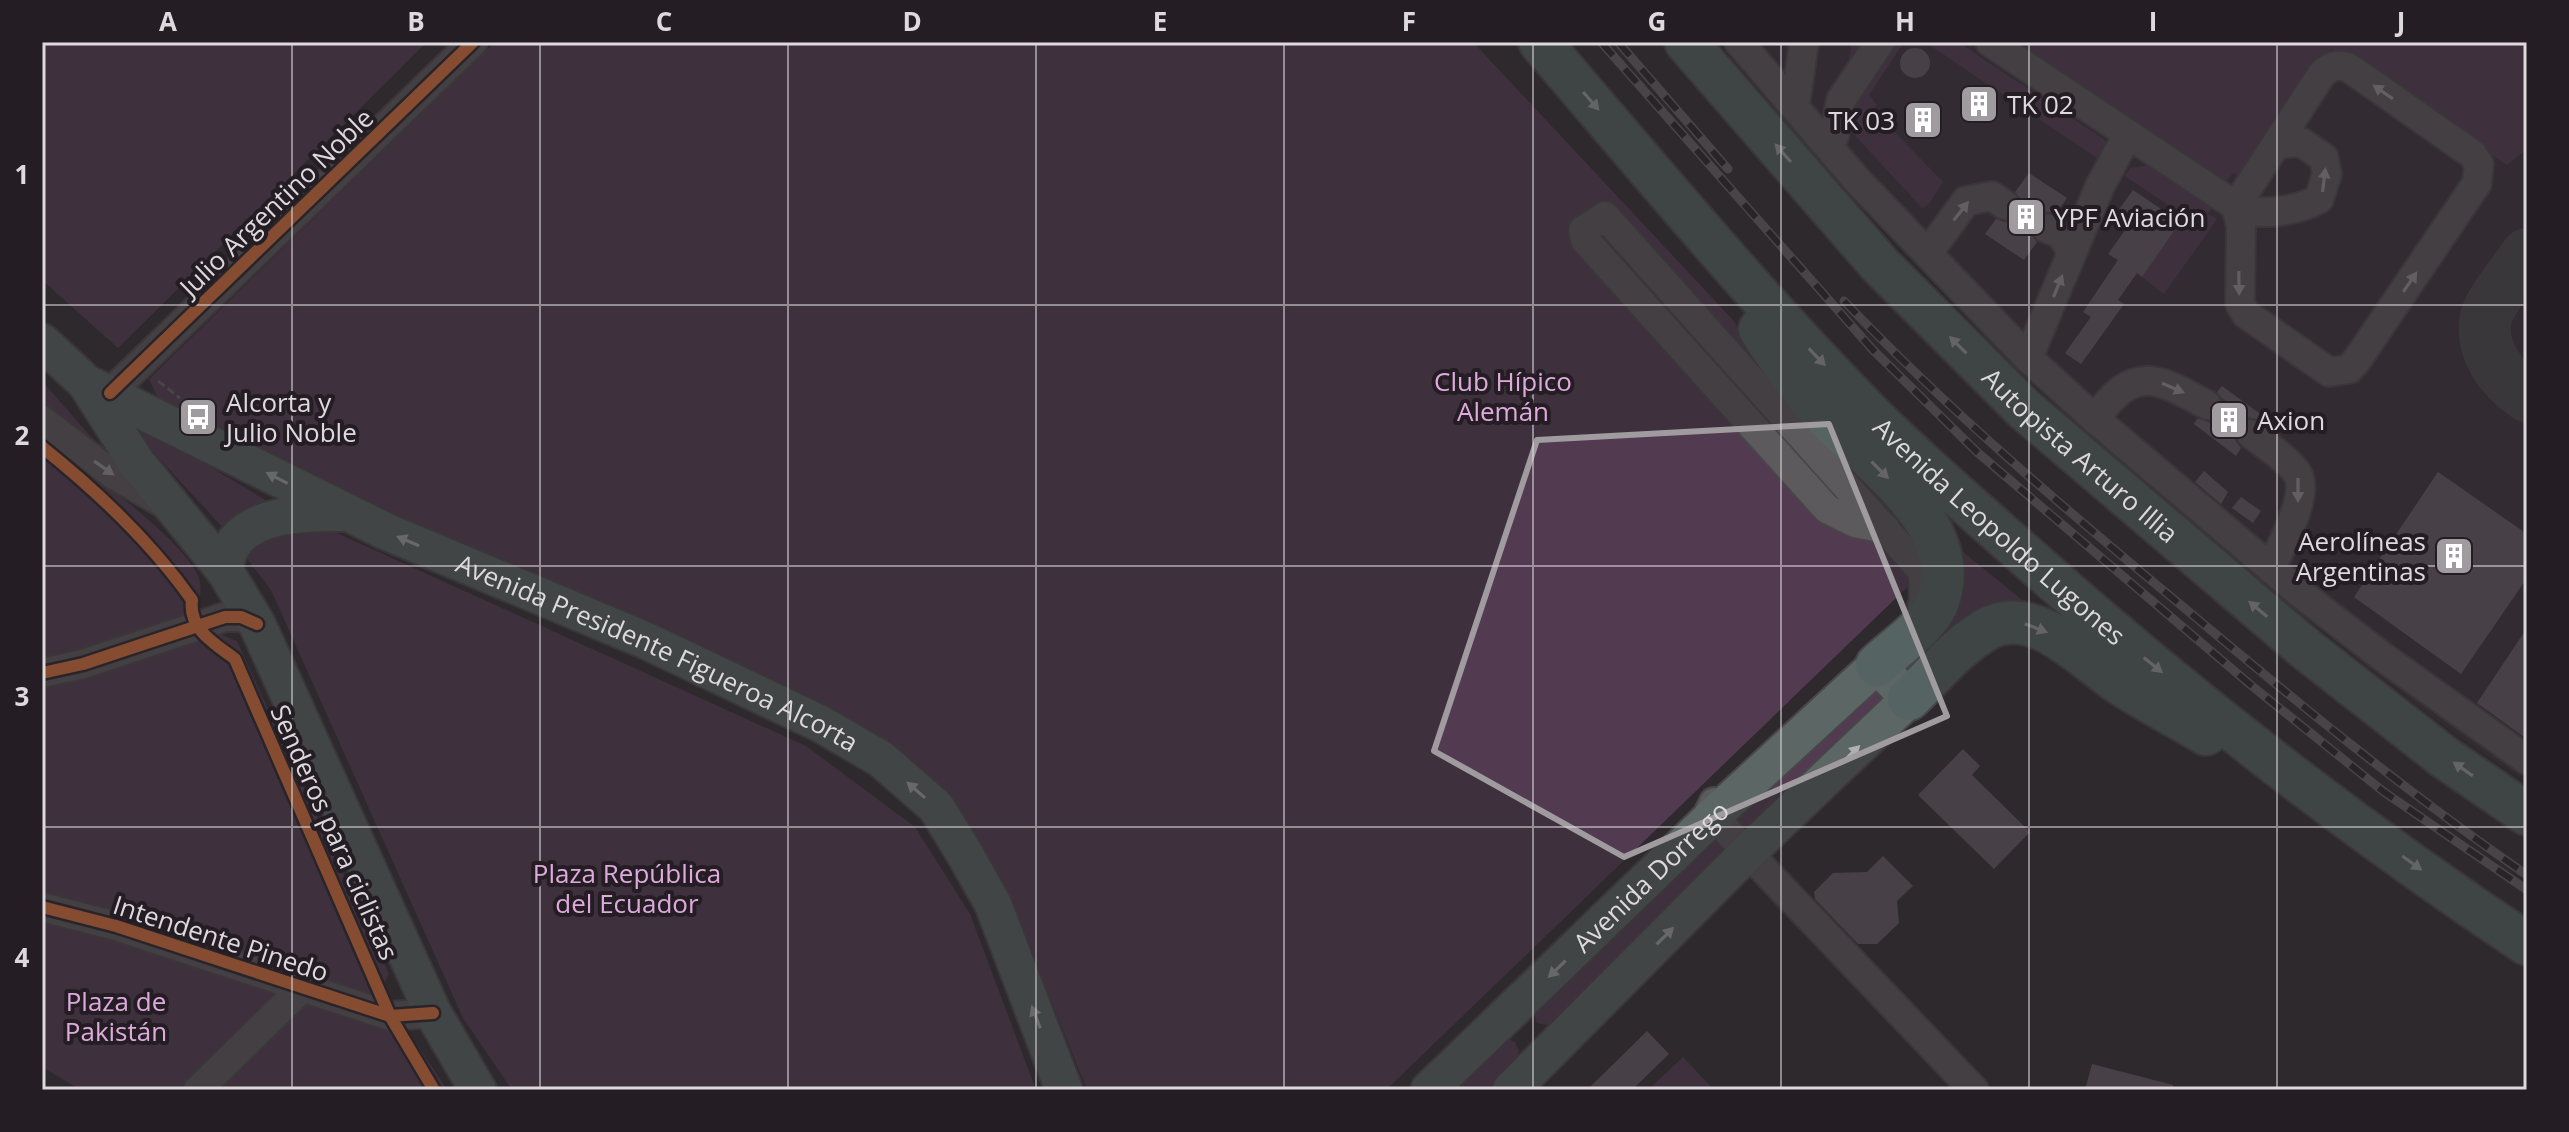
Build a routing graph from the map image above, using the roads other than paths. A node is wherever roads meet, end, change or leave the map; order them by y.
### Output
1 (1540, 42) edge
2 (1686, 42) edge
3 (1739, 42) edge
4 (1804, 42) edge
5 (1880, 42) edge
6 (1990, 42) edge
7 (459, 47) edge
8 (1795, 106) junction
9 (2128, 134) junction
10 (2276, 144) junction
11 (1827, 145) junction
12 (2005, 205) tunnel mouth
13 (2236, 207) junction
14 (1689, 216) junction
15 (2046, 228) tunnel mouth
16 (2072, 252) junction
17 (1928, 253) junction
18 (42, 342) edge
19 (2028, 358) junction
20 (98, 388) junction
21 (2207, 405) tunnel mouth
22 (2095, 419) junction
23 (42, 420) edge
24 (2251, 434) tunnel mouth
25 (171, 508) junction
26 (347, 513) junction
27 (1886, 529) junction
28 (2271, 569) junction
29 (225, 571) junction
30 (257, 624) junction
31 (198, 625) junction
32 (1877, 665) junction
33 (42, 673) edge
34 (1909, 699) junction
35 (2527, 760) edge
36 (2527, 814) edge
37 (1713, 816) junction
38 (2349, 817) junction
39 (1749, 851) junction
40 (42, 907) edge
41 (2527, 944) edge
42 (302, 988) junction
43 (433, 1013) junction
44 (1508, 1017) junction
45 (1547, 1054) junction
46 (198, 1090) edge
47 (478, 1090) edge
48 (1064, 1090) edge
49 (1429, 1090) edge
50 (1511, 1090) edge
51 (1974, 1090) edge

1 -> 14 highway, Avenida Leopoldo Lugones
36 -> 2 highway, Autopista Arturo Illia
3 - 8 street
4 - 8 street
5 - 11 street
6 - 9 street
7 - 20 street, Julio Argentino Noble
8 - 11 street
9 - 13 street
9 - 16 street
10 - 13 street
13 -> 10 street
13 -> 10 street
11 - 17 street
17 -> 12 street
14 -> 32 highway
14 -> 38 highway, Avenida Leopoldo Lugones
15 - 16 street
19 -> 16 street
17 - 19 street
18 - 20 main road, Avenida Presidente Figueroa Alcorta
19 - 22 street
20 - 25 main road, Avenida Presidente Figueroa Alcorta
26 -> 20 main road, Avenida Presidente Figueroa Alcorta
22 -> 21 street
22 - 28 street
23 -> 25 street
24 -> 28 street
25 - 29 main road, Avenida Presidente Figueroa Alcorta
26 - 29 main road
48 -> 26 main road, Avenida Presidente Figueroa Alcorta
27 - 27 street
27 - 37 street
28 - 35 street
29 - 30 main road, Avenida Presidente Figueroa Alcorta
29 - 31 street
30 - 31 street
30 - 43 main road, Avenida Presidente Figueroa Alcorta
31 - 33 street
32 - 34 main road
32 - 37 main road, Avenida Dorrego
34 -> 38 highway
39 -> 34 main road, Avenida Dorrego
37 - 39 street
37 -> 44 main road, Avenida Dorrego
38 -> 41 highway, Avenida Leopoldo Lugones
45 -> 39 main road, Avenida Dorrego
39 - 51 street
40 - 42 street, Intendente Pinedo
42 - 43 street, Intendente Pinedo
42 - 46 street
43 - 47 main road, Avenida Presidente Figueroa Alcorta
44 - 45 main road
44 - 49 main road, Avenida Dorrego
45 - 50 main road, Avenida Dorrego

